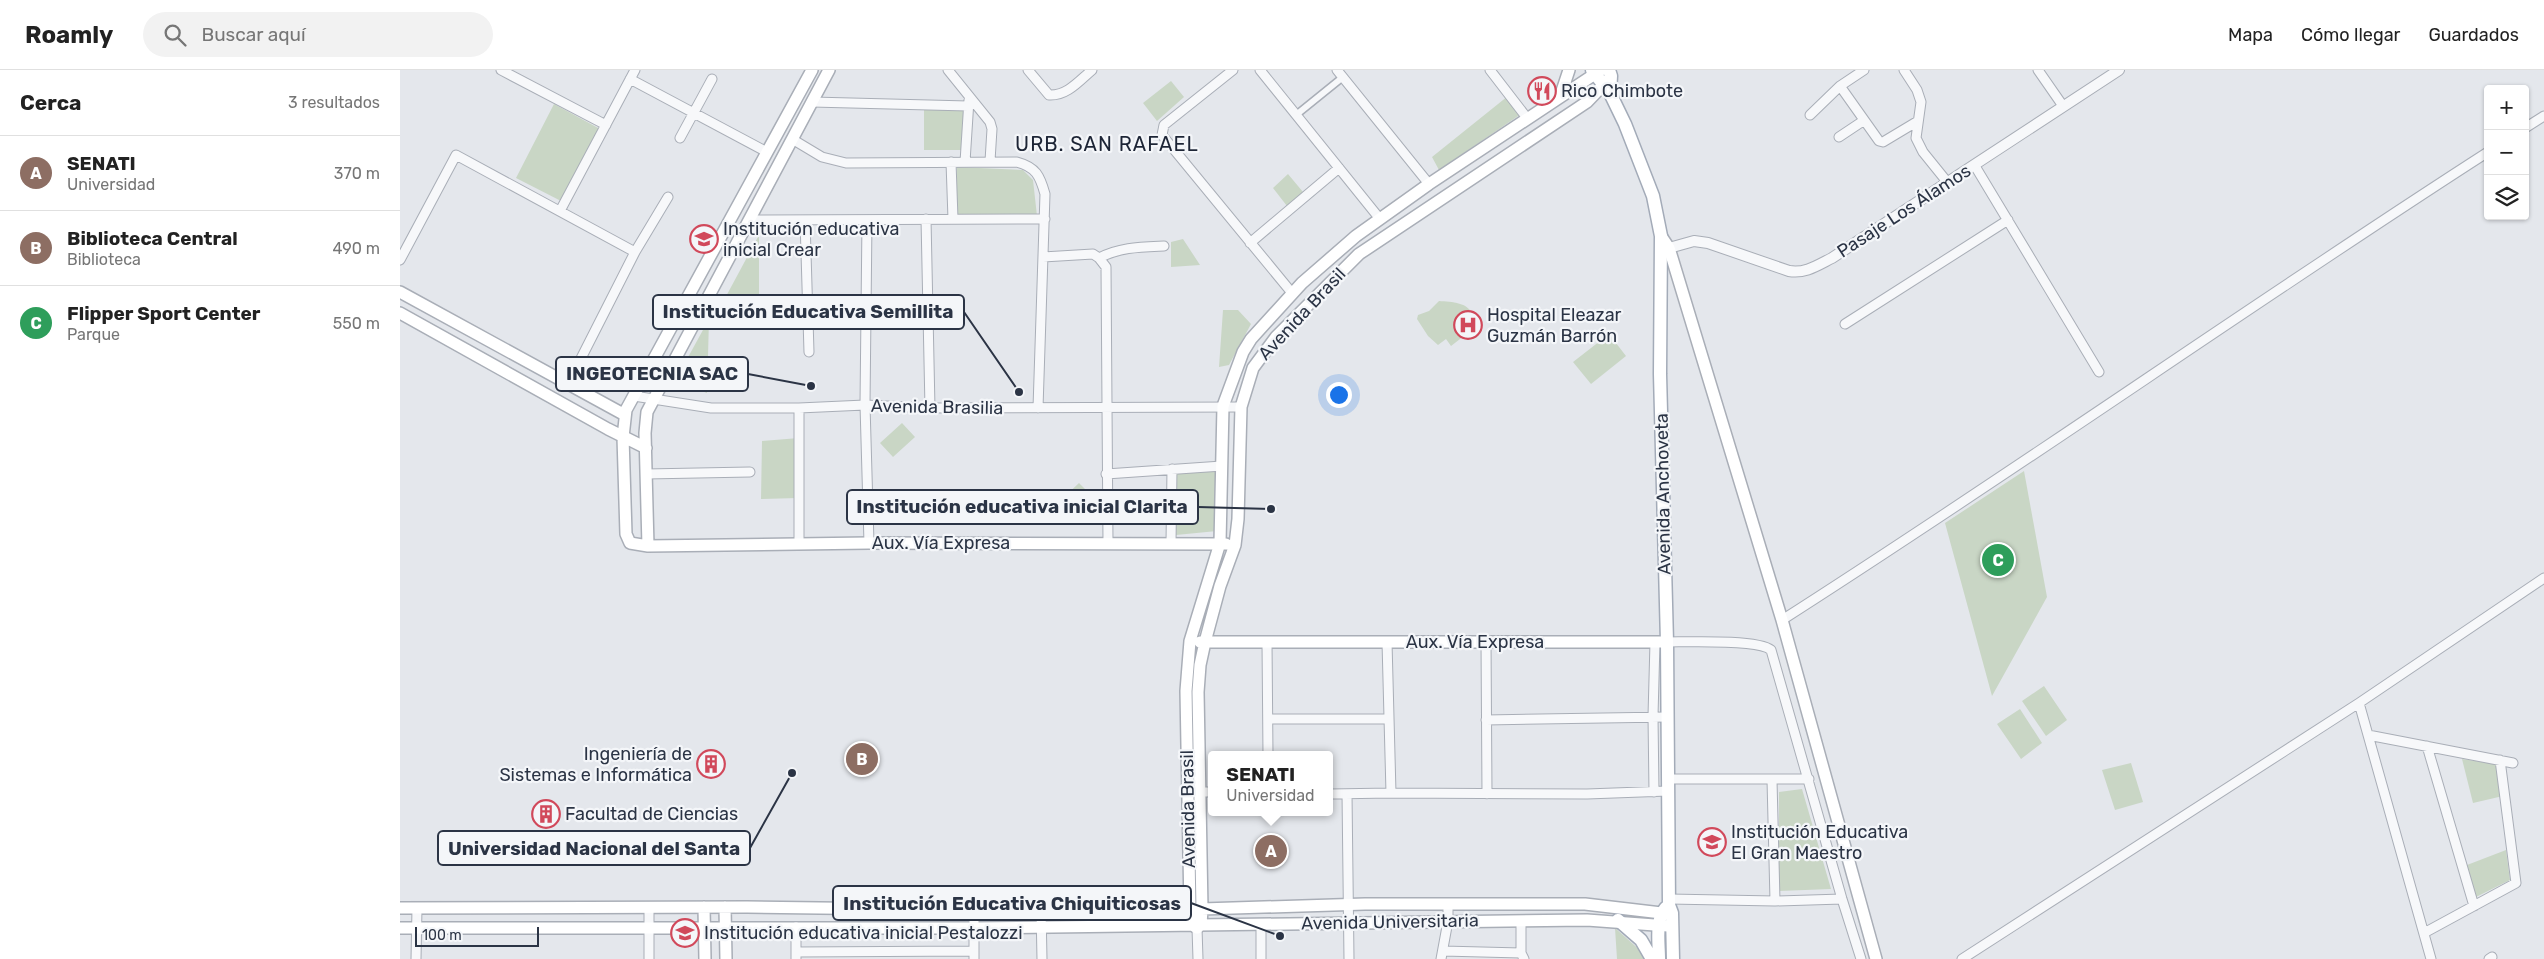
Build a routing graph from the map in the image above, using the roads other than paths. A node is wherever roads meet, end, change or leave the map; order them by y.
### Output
1 (501, 70) edge
2 (635, 70) edge
3 (829, 70) edge
4 (948, 70) edge
5 (1028, 70) edge
6 (1092, 70) edge
7 (1233, 70) edge
8 (1260, 70) edge
9 (1490, 70) edge
10 (1569, 70) edge
11 (1864, 70) edge
12 (1904, 70) edge
13 (2038, 70) edge
14 (2119, 70) edge
15 (809, 72) edge
16 (1604, 72) edge
17 (1340, 74) edge
18 (630, 79) junction
19 (712, 79) dead end
20 (821, 85) junction
21 (1840, 86) junction
22 (1606, 90) junction
23 (1560, 97) junction
24 (969, 101) junction
25 (812, 102) junction
26 (2063, 106) junction
27 (692, 114) junction
28 (1296, 115) junction
29 (1810, 115) dead end
30 (2544, 116) edge
31 (1527, 118) junction
32 (784, 121) junction
33 (1863, 121) junction
34 (1918, 121) junction
35 (606, 125) junction
36 (2529, 125) edge
37 (798, 127) junction
38 (1839, 137) dead end
39 (680, 138) dead end
40 (792, 139) junction
41 (768, 152) junction
42 (2484, 155) edge
43 (951, 162) junction
44 (965, 162) junction
45 (990, 162) junction
46 (1976, 166) junction
47 (1339, 168) junction
48 (1948, 183) junction
49 (1430, 184) junction
50 (668, 197) dead end
51 (560, 211) junction
52 (926, 219) junction
53 (952, 219) junction
54 (1045, 219) junction
55 (1380, 219) junction
56 (749, 220) junction
57 (805, 220) junction
58 (867, 220) junction
59 (2008, 220) junction
60 (1661, 236) junction
61 (1250, 243) junction
62 (1164, 246) dead end
63 (1669, 248) junction
64 (635, 252) junction
65 (1043, 256) junction
66 (1099, 258) junction
67 (400, 260) edge
68 (400, 292) edge
69 (1292, 294) junction
70 (400, 313) edge
71 (1845, 324) dead end
72 (1261, 325) junction
73 (1276, 337) junction
74 (810, 352) dead end
75 (2099, 372) dead end
76 (568, 384) junction
77 (634, 396) junction
78 (653, 401) junction
79 (866, 405) junction
80 (1106, 406) junction
81 (1223, 406) junction
82 (1241, 407) junction
83 (799, 408) junction
84 (930, 408) junction
85 (1038, 408) junction
86 (625, 415) junction
87 (623, 436) junction
88 (646, 448) junction
89 (1222, 466) junction
90 (1172, 469) junction
91 (750, 472) dead end
92 (646, 474) junction
93 (1106, 474) junction
94 (869, 543) junction
95 (1108, 543) junction
96 (1170, 543) junction
97 (1220, 543) junction
98 (799, 544) junction
99 (1235, 545) junction
100 (648, 546) junction
101 (2544, 578) edge
102 (1782, 620) junction
103 (1190, 641) junction
104 (1486, 641) junction
105 (1205, 642) junction
106 (1387, 642) junction
107 (1661, 642) junction
108 (1267, 643) junction
109 (2360, 703) junction
110 (1653, 716) junction
111 (1667, 717) junction
112 (1268, 719) junction
113 (1389, 719) junction
114 (1486, 720) junction
115 (2368, 735) junction
116 (2427, 746) junction
117 (1268, 751) edge
118 (2500, 760) junction
119 (2513, 762) dead end
120 (1809, 779) junction
121 (1772, 780) junction
122 (1668, 785) junction
123 (1199, 792) junction
124 (1208, 792) edge
125 (1654, 792) junction
126 (1391, 793) junction
127 (1333, 794) edge
128 (1348, 794) junction
129 (1487, 794) junction
130 (1842, 899) junction
131 (1775, 901) junction
132 (1448, 904) junction
133 (1348, 906) junction
134 (2474, 906) junction
135 (649, 907) junction
136 (704, 907) junction
137 (725, 907) junction
138 (400, 908) edge
139 (417, 908) junction
140 (1041, 909) junction
141 (1196, 909) junction
142 (974, 910) junction
143 (1667, 914) junction
144 (1618, 920) junction
145 (1448, 921) junction
146 (1521, 921) junction
147 (1348, 923) junction
148 (1261, 924) junction
149 (1042, 925) junction
150 (1197, 926) junction
151 (400, 928) edge
152 (418, 928) junction
153 (649, 928) junction
154 (725, 928) junction
155 (796, 928) junction
156 (974, 928) junction
157 (705, 930) junction
158 (2424, 933) junction
159 (974, 955) edge
160 (1442, 955) edge
161 (796, 956) edge
162 (1523, 956) edge
163 (416, 959) edge
164 (649, 959) edge
165 (705, 959) edge
166 (726, 959) edge
167 (1042, 959) edge
168 (1198, 959) edge
169 (1261, 959) edge
170 (1349, 959) edge
171 (1652, 959) edge
172 (1659, 959) edge
173 (1672, 959) edge
174 (1861, 959) edge
175 (1876, 959) edge
176 (1962, 959) edge
177 (2431, 959) edge

1 - 35 street
2 - 18 street
3 - 20 main road
4 - 24 street
5 - 6 street
7 - 61 street
8 - 28 street
9 - 31 street
10 - 23 main road
11 - 21 street
12 - 34 street
13 - 26 street
14 - 26 street, Pasaje Los Álamos
15 - 20 street
15 - 32 main road
16 - 22 main road, Avenida Anchoveta
16 - 23 main road, Avenida Brasil
17 - 28 street
17 - 49 street
18 - 27 street
18 - 35 street
19 - 27 street
20 - 25 main road
21 - 29 street
21 - 33 street
22 - 60 main road, Avenida Anchoveta
22 - 73 main road, Avenida Brasil
23 - 31 main road, Avenida Brasil
24 - 25 street
24 - 44 street
24 - 45 street
25 - 37 main road
26 - 46 street, Pasaje Los Álamos
27 - 39 street
27 - 41 street
28 - 47 street
30 - 36 street
31 - 49 main road, Avenida Brasil
32 - 37 street
32 - 41 main road
33 - 34 street
33 - 38 street
34 - 48 street
35 - 51 street
37 - 40 main road
40 - 43 street
40 - 56 main road
41 - 77 main road
42 - 102 street
43 - 44 street
43 - 53 street
44 - 45 street
45 - 54 street
46 - 48 street, Pasaje Los Álamos
46 - 59 street
47 - 55 street
47 - 61 street
48 - 63 street, Pasaje Los Álamos
49 - 55 main road, Avenida Brasil
50 - 64 street
51 - 64 street
51 - 67 street
52 - 53 street
52 - 58 street
52 - 84 street
53 - 54 street
54 - 65 street
55 - 69 main road, Avenida Brasil
56 - 57 street
56 - 78 main road
57 - 58 street
57 - 74 street
58 - 79 street
59 - 71 street
59 - 75 street
60 - 63 main road
60 - 107 main road, Avenida Anchoveta
61 - 69 street
62 - 66 street
63 - 102 main road
64 - 76 street
65 - 66 street
65 - 85 street
66 - 80 street
68 - 76 main road
69 - 72 main road, Avenida Brasil
70 - 87 main road
72 - 73 main road
72 - 81 main road, Avenida Brasil
73 - 82 main road, Avenida Brasil
76 - 86 main road
77 - 78 street, Avenida Brasilia
77 - 86 main road
78 - 83 street, Avenida Brasilia
78 - 88 main road
79 - 83 street, Avenida Brasilia
79 - 84 street, Avenida Brasilia
79 - 94 street
80 - 81 street, Avenida Brasilia
80 - 85 street, Avenida Brasilia
80 - 93 street
81 - 82 street, Avenida Brasilia
81 - 89 main road, Avenida Brasil
82 - 99 main road, Avenida Brasil
83 - 98 street
84 - 85 street, Avenida Brasilia
86 - 87 main road
87 - 88 main road
87 - 100 main road
88 - 92 main road
89 - 90 street
89 - 97 main road, Avenida Brasil
90 - 93 street
90 - 96 street
91 - 92 street
92 - 100 main road
93 - 95 street
94 - 95 main road, Aux. Vía Expresa
94 - 98 main road, Aux. Vía Expresa
95 - 96 main road, Aux. Vía Expresa
96 - 97 main road, Aux. Vía Expresa
97 - 99 main road, Aux. Vía Expresa
97 - 103 main road, Avenida Brasil
98 - 100 main road, Aux. Vía Expresa
99 - 105 main road, Avenida Brasil
101 - 109 street
102 - 175 main road
103 - 105 main road, Aux. Vía Expresa
103 - 141 main road, Avenida Brasil
104 - 106 main road, Aux. Vía Expresa
104 - 107 main road, Aux. Vía Expresa
104 - 114 street
105 - 108 main road, Aux. Vía Expresa
105 - 123 main road, Avenida Brasil
106 - 108 main road, Aux. Vía Expresa
106 - 113 street
107 - 110 street
107 - 111 main road, Avenida Anchoveta
107 - 120 street, Aux. Vía Expresa
108 - 112 street
109 - 115 street
109 - 176 street
110 - 111 street
110 - 114 street
110 - 125 street
111 - 122 main road, Avenida Anchoveta
112 - 113 street
112 - 117 street
113 - 126 street
114 - 129 street
115 - 116 street
115 - 158 street
116 - 118 street
116 - 134 street
118 - 119 street
118 - 134 street
120 - 121 street
120 - 130 street
121 - 122 street
121 - 131 street
122 - 125 street
122 - 143 main road, Avenida Anchoveta
123 - 124 street
123 - 141 main road, Avenida Brasil
125 - 129 street
126 - 128 street
126 - 129 street
127 - 128 street
128 - 133 street
130 - 131 street
130 - 174 street
131 - 143 street
132 - 133 main road, Avenida Universitaria
132 - 143 main road, Avenida Universitaria
132 - 145 street
133 - 141 main road, Avenida Universitaria
133 - 147 street
134 - 158 street
135 - 136 main road, Avenida Universitaria
135 - 139 main road, Avenida Universitaria
135 - 153 street
136 - 137 main road, Avenida Universitaria
136 - 157 main road
137 - 142 main road, Avenida Universitaria
137 - 154 main road
138 - 139 main road, Avenida Universitaria
139 - 152 street
140 - 141 main road, Avenida Universitaria
140 - 142 main road, Avenida Universitaria
140 - 149 street
141 - 150 main road, Avenida Brasil
142 - 156 street
143 - 144 main road, Avenida Universitaria
143 - 172 main road, Avenida Anchoveta
143 - 173 main road, Avenida Anchoveta
144 - 146 main road, Avenida Universitaria
144 - 171 main road
145 - 146 main road, Avenida Universitaria
145 - 147 main road, Avenida Universitaria
145 - 160 street
146 - 162 street
147 - 148 main road, Avenida Universitaria
147 - 170 street
148 - 150 main road, Avenida Universitaria
148 - 169 street
149 - 150 main road, Avenida Universitaria
149 - 156 main road, Avenida Universitaria
149 - 167 street
150 - 168 street
151 - 152 main road, Avenida Universitaria
152 - 153 main road, Avenida Universitaria
152 - 163 street
153 - 157 main road, Avenida Universitaria
153 - 164 street
154 - 155 main road, Avenida Universitaria
154 - 157 main road, Avenida Universitaria
154 - 166 main road
155 - 156 main road, Avenida Universitaria
155 - 161 street
156 - 159 street
157 - 165 main road
158 - 177 street
159 - 161 street
160 - 162 street

